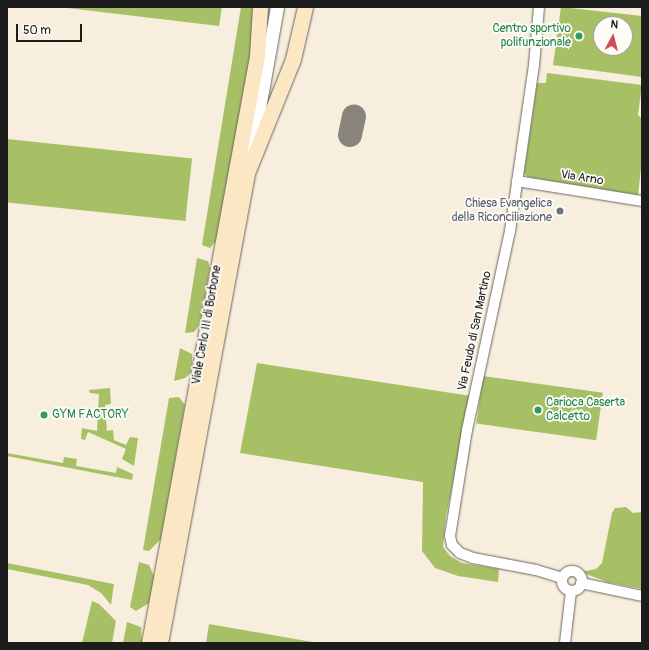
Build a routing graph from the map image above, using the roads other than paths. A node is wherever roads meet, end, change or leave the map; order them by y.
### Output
1 (260, 7) edge
2 (266, 7) edge
3 (277, 7) edge
4 (305, 7) edge
5 (539, 7) edge
6 (257, 56) junction
7 (247, 173) junction
8 (518, 180) junction
9 (642, 201) edge
10 (562, 578) junction
11 (581, 583) junction
12 (571, 591) junction
13 (642, 596) edge
14 (149, 643) edge
15 (160, 643) edge
16 (566, 643) edge

1 - 6 main road
2 - 6 street, Viale Carlo III di Borbone
3 - 7 street, Viale Carlo III di Borbone
4 - 7 main road
5 - 8 street, Via Feudo di San Martino
6 - 14 main road, Viale Carlo III di Borbone
7 - 15 main road, Viale Carlo III di Borbone
8 - 9 street, Via Arno
8 - 10 street, Via Feudo di San Martino
10 - 11 street
10 - 12 street
11 - 12 street
11 - 13 street
12 - 16 street

